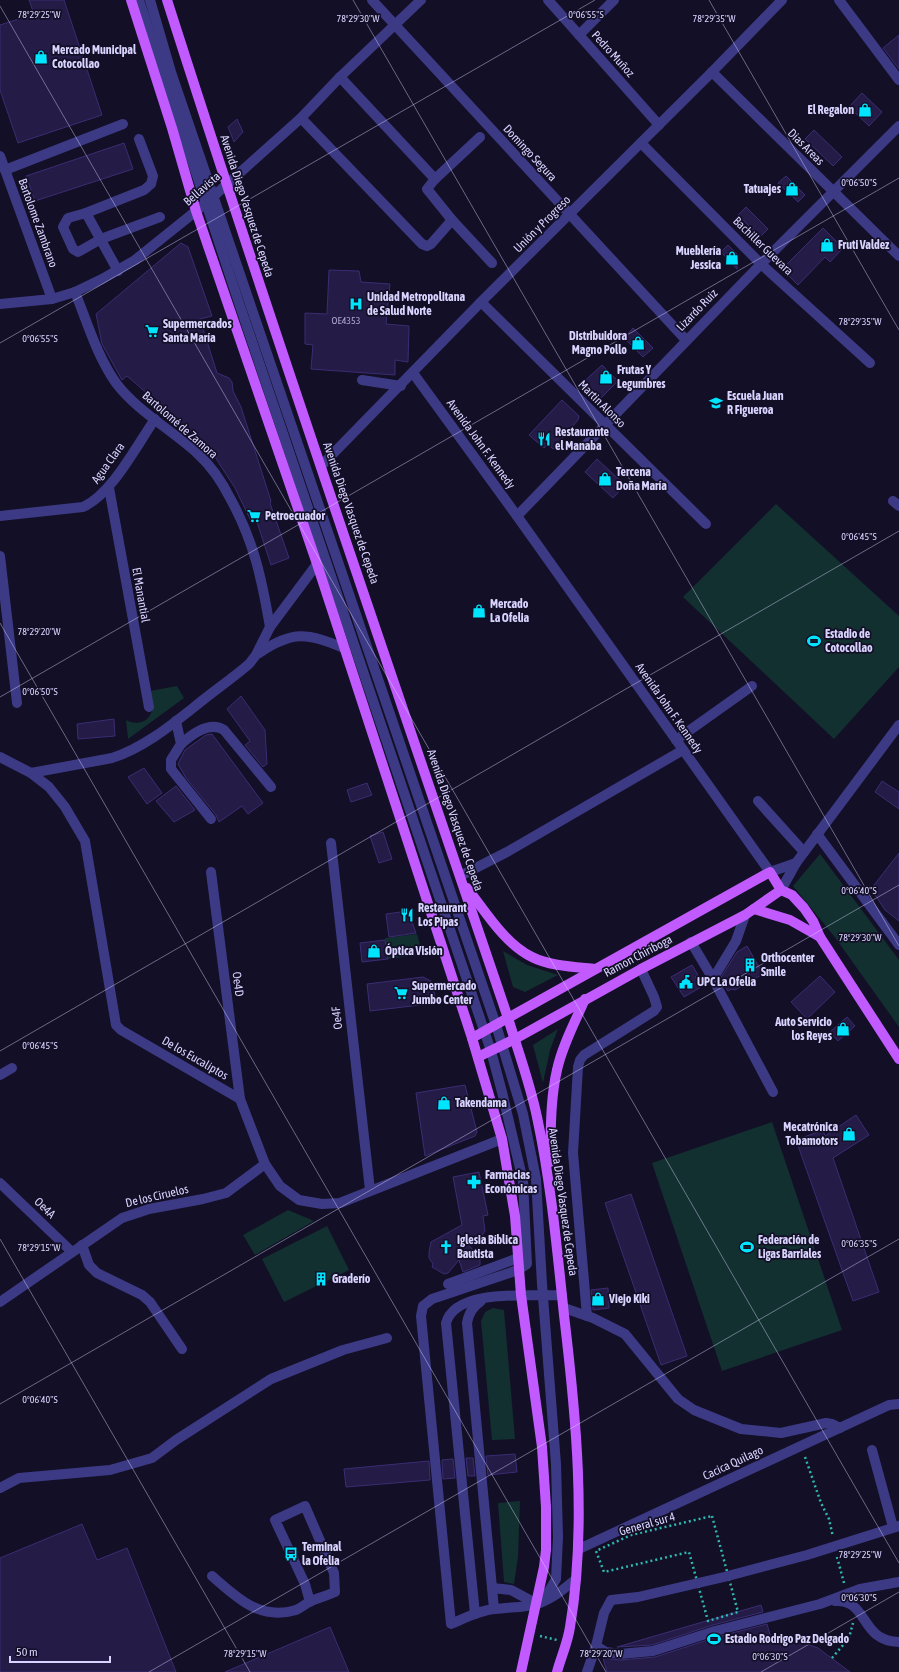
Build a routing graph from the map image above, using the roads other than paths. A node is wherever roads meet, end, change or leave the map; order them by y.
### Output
1 (131, 0) edge
2 (139, 0) edge
3 (150, 0) edge
4 (168, 0) edge
5 (372, 0) edge
6 (421, 0) edge
7 (548, 0) edge
8 (614, 0) edge
9 (782, 0) edge
10 (839, 0) edge
11 (395, 25) junction
12 (579, 35) junction
13 (712, 72) junction
14 (340, 77) junction
15 (899, 80) edge
16 (301, 118) junction
17 (123, 124) dead end
18 (659, 125) junction
19 (899, 126) edge
20 (480, 137) dead end
21 (138, 139) dead end
22 (641, 143) junction
23 (0, 156) edge
24 (5, 170) junction
25 (435, 179) junction
26 (226, 185) junction
27 (833, 192) junction
28 (214, 195) junction
29 (206, 203) junction
30 (196, 211) junction
31 (86, 213) junction
32 (569, 215) junction
33 (160, 217) dead end
34 (452, 220) junction
35 (101, 239) junction
36 (899, 256) edge
37 (492, 263) dead end
38 (761, 264) junction
39 (118, 271) junction
40 (75, 292) junction
41 (52, 299) junction
42 (481, 302) junction
43 (0, 304) edge
44 (686, 340) junction
45 (870, 363) dead end
46 (413, 373) junction
47 (362, 380) dead end
48 (401, 386) junction
49 (155, 419) junction
50 (605, 425) junction
51 (321, 466) junction
52 (109, 488) junction
53 (0, 516) edge
54 (517, 516) junction
55 (706, 524) dead end
56 (0, 556) edge
57 (317, 564) junction
58 (270, 627) junction
59 (344, 648) junction
60 (256, 655) junction
61 (752, 686) dead end
62 (17, 703) dead end
63 (149, 707) dead end
64 (176, 721) junction
65 (899, 725) edge
66 (676, 740) junction
67 (180, 744) junction
68 (683, 750) junction
69 (0, 757) edge
70 (32, 773) junction
71 (271, 787) dead end
72 (758, 801) dead end
73 (211, 819) dead end
74 (817, 834) junction
75 (331, 843) dead end
76 (804, 852) junction
77 (796, 863) junction
78 (211, 872) dead end
79 (770, 872) junction
80 (461, 879) junction
81 (781, 890) junction
82 (754, 908) junction
83 (745, 915) junction
84 (820, 937) junction
85 (691, 942) junction
86 (899, 945) edge
87 (595, 969) junction
88 (641, 969) junction
89 (713, 979) junction
90 (586, 999) junction
91 (508, 1018) junction
92 (496, 1025) junction
93 (485, 1032) junction
94 (472, 1038) junction
95 (515, 1039) junction
96 (502, 1046) junction
97 (491, 1051) junction
98 (478, 1057) junction
99 (899, 1060) edge
100 (12, 1068) dead end
101 (0, 1076) edge
102 (773, 1092) dead end
103 (240, 1099) junction
104 (502, 1139) junction
105 (265, 1164) junction
106 (549, 1180) junction
107 (0, 1183) edge
108 (370, 1190) junction
109 (82, 1245) junction
110 (72, 1252) junction
111 (518, 1258) junction
112 (518, 1270) junction
113 (448, 1284) dead end
114 (521, 1295) junction
115 (562, 1295) junction
116 (543, 1296) junction
117 (486, 1297) junction
118 (0, 1302) edge
119 (564, 1308) junction
120 (587, 1316) junction
121 (387, 1338) dead end
122 (182, 1349) dead end
123 (899, 1404) edge
124 (840, 1428) junction
125 (872, 1450) dead end
126 (0, 1488) edge
127 (896, 1526) edge
128 (578, 1549) junction
129 (212, 1576) dead end
130 (576, 1579) junction
131 (899, 1582) edge
132 (492, 1588) junction
133 (310, 1602) junction
134 (826, 1602) junction
135 (537, 1604) junction
136 (494, 1608) junction
137 (475, 1614) junction
138 (899, 1642) edge
139 (596, 1646) junction
140 (521, 1672) edge
141 (557, 1672) edge
142 (586, 1672) edge

1 - 30 main road
2 - 29 street
3 - 28 street
4 - 26 main road, Avenida Diego Vasquez de Cepeda
5 - 11 street, Domingo Segura
6 - 11 street, Bellavista
7 - 12 street, Pedro Muñoz
8 - 12 street
9 - 13 street, Unión y Progreso
10 - 15 street
11 - 14 street, Bellavista
11 - 32 street, Domingo Segura
12 - 18 street, Pedro Muñoz
13 - 18 street, Unión y Progreso
13 - 27 street, Dias Areas
14 - 16 street, Bellavista
14 - 25 street
16 - 26 street, Bellavista
16 - 34 street
17 - 24 street
18 - 22 street, Unión y Progreso
19 - 27 street, Lizardo Ruiz
20 - 25 street
21 - 31 street
22 - 32 street, Unión y Progreso
22 - 38 street, Bachiller Guevara
23 - 24 street, Bartolome Zambrano
24 - 41 street, Bartolome Zambrano
25 - 34 street
26 - 28 street, Bellavista
26 - 51 main road, Avenida Diego Vasquez de Cepeda
27 - 36 street, Dias Areas
27 - 38 street, Lizardo Ruiz
28 - 29 street, Bellavista
28 - 92 street
29 - 30 street, Bellavista
29 - 93 street
30 - 39 street, Bellavista
30 - 57 main road
31 - 35 street
31 - 35 street
32 - 42 street, Unión y Progreso
32 - 44 street, Domingo Segura
33 - 35 street
34 - 37 street
35 - 39 street
38 - 44 street, Lizardo Ruiz
38 - 45 street, Bachiller Guevara
39 - 40 street, Bellavista
40 - 41 street, Bellavista
40 - 49 street, Bartolomé de Zamora
41 - 43 street, Bellavista
42 - 46 street, Unión y Progreso
42 - 50 street, Martin Alonso
44 - 50 street, Lizardo Ruiz
46 - 48 street, Unión y Progreso
46 - 54 street, Avenida John F. Kennedy
47 - 48 street
48 - 51 street, Unión y Progreso
49 - 52 street, Agua Clara
49 - 58 street, Bartolomé de Zamora
50 - 54 street, Lizardo Ruiz
50 - 55 street, Martin Alonso
51 - 80 main road, Avenida Diego Vasquez de Cepeda
52 - 53 street, Agua Clara
52 - 63 street, El Manantial
54 - 66 street, Avenida John F. Kennedy
56 - 62 street
57 - 58 street
57 - 59 main road
58 - 60 street
59 - 60 street
59 - 94 main road
60 - 64 street
61 - 66 street
64 - 67 street
64 - 70 street
65 - 74 street, Ramon Chiriboga
66 - 68 street, Avenida John F. Kennedy
67 - 71 street
67 - 73 street
68 - 79 street, Avenida John F. Kennedy
68 - 80 street
69 - 70 street, De los Eucaliptos
70 - 103 street, De los Eucaliptos
72 - 76 street
74 - 76 street, Ramon Chiriboga
74 - 86 street
75 - 108 street, Oe4F
76 - 77 street, Ramon Chiriboga
77 - 79 street, Ramon Chiriboga
77 - 81 street, Ramon Chiriboga
78 - 103 street, Oe4D
79 - 81 main road, Avenida John F. Kennedy
79 - 87 main road, Ramon Chiriboga
80 - 87 main road
80 - 91 main road, Avenida Diego Vasquez de Cepeda
81 - 82 main road, Ramon Chiriboga
81 - 84 main road, Avenida John F. Kennedy
82 - 83 main road, Ramon Chiriboga
82 - 84 main road
83 - 85 main road, Ramon Chiriboga
83 - 89 street
84 - 99 main road, Avenida John F. Kennedy
85 - 88 main road, Ramon Chiriboga
85 - 89 street
87 - 91 main road, Ramon Chiriboga
88 - 90 main road, Ramon Chiriboga
88 - 120 street
89 - 102 street
90 - 95 main road, Ramon Chiriboga
90 - 106 main road
91 - 92 main road, Ramon Chiriboga
91 - 95 main road, Avenida Diego Vasquez de Cepeda
92 - 93 main road, Ramon Chiriboga
92 - 96 street
93 - 94 main road, Ramon Chiriboga
93 - 97 street
94 - 98 main road
95 - 96 main road, Ramon Chiriboga
95 - 106 main road, Avenida Diego Vasquez de Cepeda
96 - 97 main road, Ramon Chiriboga
96 - 116 street
97 - 98 main road, Ramon Chiriboga
97 - 112 street
98 - 104 main road
100 - 101 street
103 - 105 street
104 - 108 street
104 - 111 main road
105 - 108 street
105 - 109 street, De los Ciruelos
106 - 115 main road, Avenida Diego Vasquez de Cepeda
107 - 110 street, Oe4A
109 - 110 street, De los Ciruelos
109 - 122 street
110 - 118 street, De los Ciruelos
111 - 112 main road
111 - 113 street
112 - 114 main road
112 - 137 street
114 - 116 street
114 - 117 street
114 - 135 main road
115 - 116 street
115 - 119 main road, Avenida Diego Vasquez de Cepeda
116 - 135 street
117 - 132 street
117 - 137 street
119 - 120 street
119 - 128 main road, Avenida Diego Vasquez de Cepeda
120 - 124 street
121 - 126 street
123 - 124 street, Cacica Quilago
124 - 128 street, Cacica Quilago
125 - 127 street
127 - 139 street
128 - 130 main road, Avenida Diego Vasquez de Cepeda
129 - 133 street
130 - 135 street
130 - 141 main road, Avenida Diego Vasquez de Cepeda
131 - 134 street
132 - 135 street
132 - 136 street
133 - 133 street
134 - 138 street
134 - 139 street
135 - 136 street
135 - 140 main road
136 - 137 street
139 - 142 street

